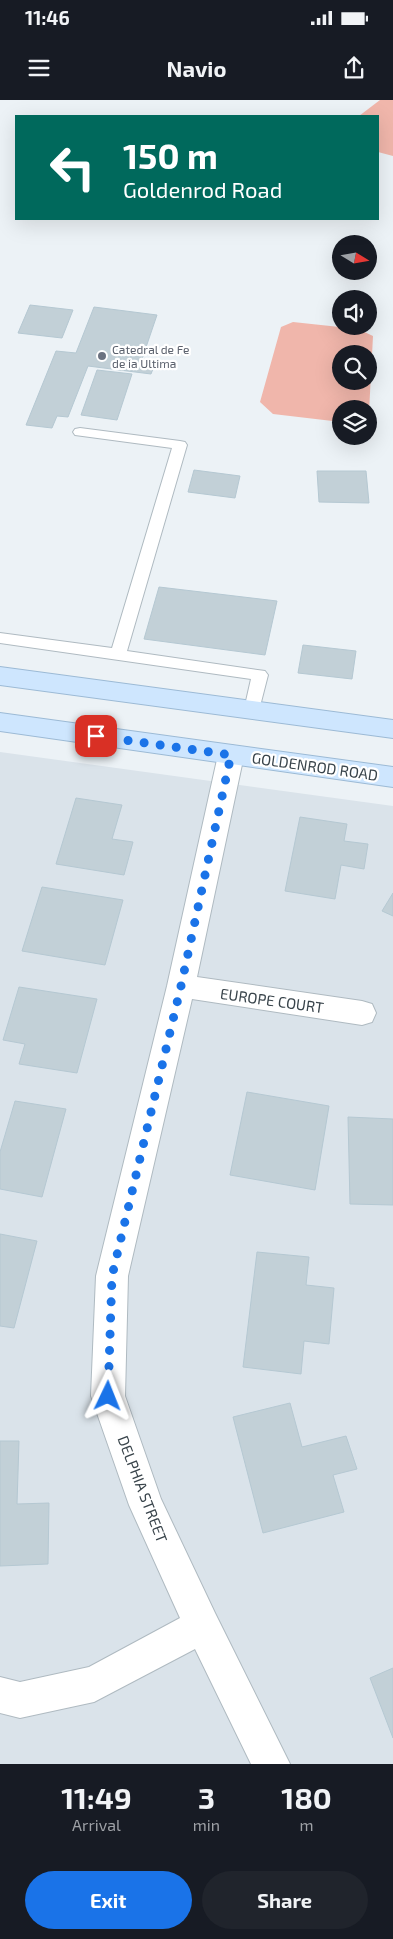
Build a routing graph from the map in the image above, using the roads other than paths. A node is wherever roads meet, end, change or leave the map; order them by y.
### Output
1 (80, 432) dead end
2 (0, 638) edge
3 (118, 654) junction
4 (0, 676) edge
5 (252, 710) junction
6 (0, 722) edge
7 (393, 729) edge
8 (231, 755) junction
9 (393, 777) edge
10 (181, 986) junction
11 (362, 1013) dead end
12 (202, 1626) junction
13 (0, 1695) edge
14 (271, 1764) edge

1 - 3 lane
2 - 3 lane
3 - 5 lane
4 - 5 main road
5 - 7 main road
6 - 8 main road, GOLDENROD ROAD
8 - 9 main road, GOLDENROD ROAD
8 - 10 street, DELPHIA STREET
10 - 11 street, EUROPE COURT
10 - 12 street, DELPHIA STREET
12 - 13 street
12 - 14 street, DELPHIA STREET

